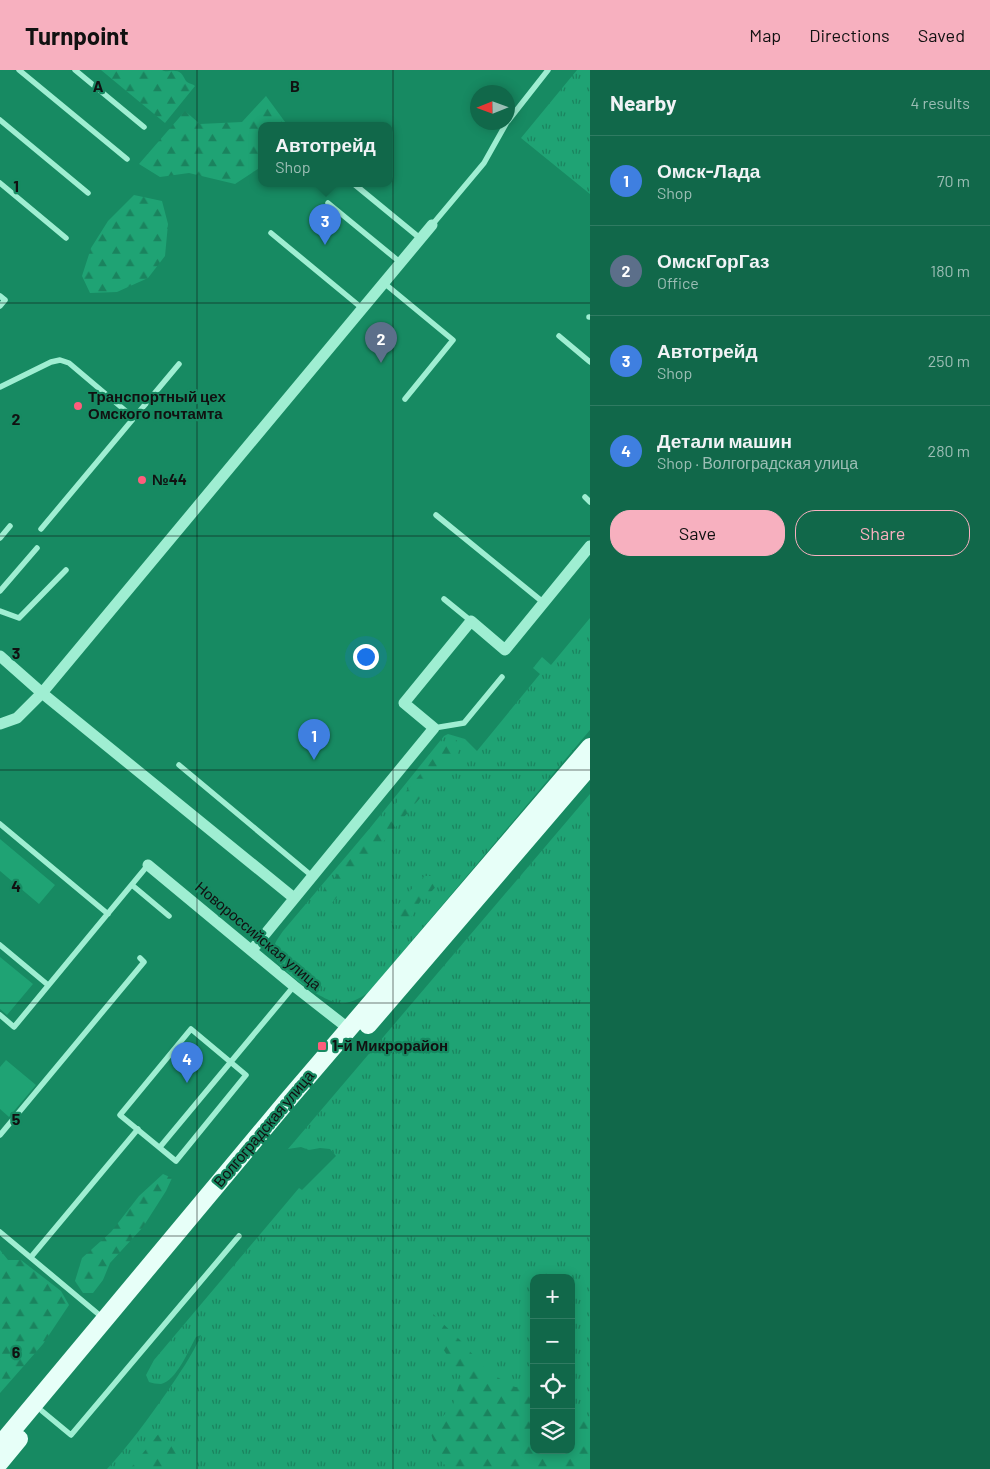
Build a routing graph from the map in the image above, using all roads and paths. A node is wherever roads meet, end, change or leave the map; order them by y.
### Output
1 (19, 70) edge
2 (75, 70) edge
3 (548, 70) edge
4 (515, 112) edge
5 (0, 120) edge
6 (144, 127) dead end
7 (503, 130) edge
8 (127, 159) dead end
9 (0, 183) edge
10 (358, 187) edge
11 (88, 193) dead end
12 (328, 203) dead end
13 (432, 226) joint
14 (271, 233) dead end
15 (66, 238) dead end
16 (421, 239) junction
17 (401, 263) junction
18 (384, 283) junction
19 (0, 296) edge
20 (0, 306) edge
21 (362, 309) junction
22 (559, 336) dead end
23 (590, 362) edge
24 (179, 364) dead end
25 (0, 387) edge
26 (405, 399) dead end
27 (134, 418) junction
28 (436, 515) dead end
29 (10, 526) dead end
30 (41, 529) dead end
31 (0, 538) edge
32 (590, 546) edge
33 (37, 548) dead end
34 (66, 570) dead end
35 (0, 591) edge
36 (444, 599) dead end
37 (544, 603) junction
38 (0, 611) edge
39 (471, 622) junction
40 (0, 656) edge
41 (502, 677) dead end
42 (42, 693) junction
43 (0, 724) edge
44 (434, 728) junction
45 (590, 747) edge
46 (179, 765) dead end
47 (590, 766) edge
48 (0, 824) edge
49 (148, 864) joint
50 (312, 876) junction
51 (132, 885) junction
52 (294, 898) junction
53 (108, 914) junction
54 (169, 916) dead end
55 (0, 945) edge
56 (252, 950) junction
57 (140, 958) dead end
58 (48, 985) junction
59 (294, 986) junction
60 (0, 1015) edge
61 (349, 1029) junction
62 (230, 1062) junction
63 (138, 1129) junction
64 (0, 1135) edge
65 (160, 1147) junction
66 (0, 1232) edge
67 (238, 1236) dead end
68 (31, 1257) junction
69 (105, 1319) junction
70 (42, 1411) junction
71 (0, 1445) edge
72 (0, 1462) edge

1 - 8 lane
2 - 6 lane
3 - 4 lane
5 - 11 lane
7 - 13 lane
9 - 15 lane
10 - 16 lane
12 - 17 lane
13 - 16 street
14 - 21 lane
16 - 17 street
17 - 18 street
18 - 21 street
18 - 26 lane
19 - 20 lane
21 - 42 street
22 - 23 lane
24 - 27 lane
25 - 27 lane
27 - 30 lane
28 - 37 lane
29 - 31 lane
32 - 37 street
33 - 35 lane
34 - 38 lane
36 - 39 lane
37 - 39 street
39 - 44 street
40 - 42 street
41 - 44 lane
42 - 43 street
42 - 52 street
44 - 50 street
45 - 61 main road, Волгоградская улица
46 - 50 lane
47 - 70 main road, Волгоградская улица
48 - 53 lane
49 - 51 lane
49 - 56 street, Новороссийская улица
50 - 52 street
51 - 53 lane
51 - 54 lane
52 - 56 street
53 - 58 lane
55 - 58 lane
56 - 59 street, Новороссийская улица
57 - 64 lane
58 - 60 lane
59 - 61 street, Новороссийская улица
59 - 62 lane
61 - 69 main road, Волгоградская улица
62 - 63 lane
62 - 65 lane
62 - 65 lane
63 - 65 lane
63 - 68 lane
66 - 68 lane
67 - 70 lane
68 - 69 lane
69 - 71 main road, Волгоградская улица
70 - 72 main road, Волгоградская улица

